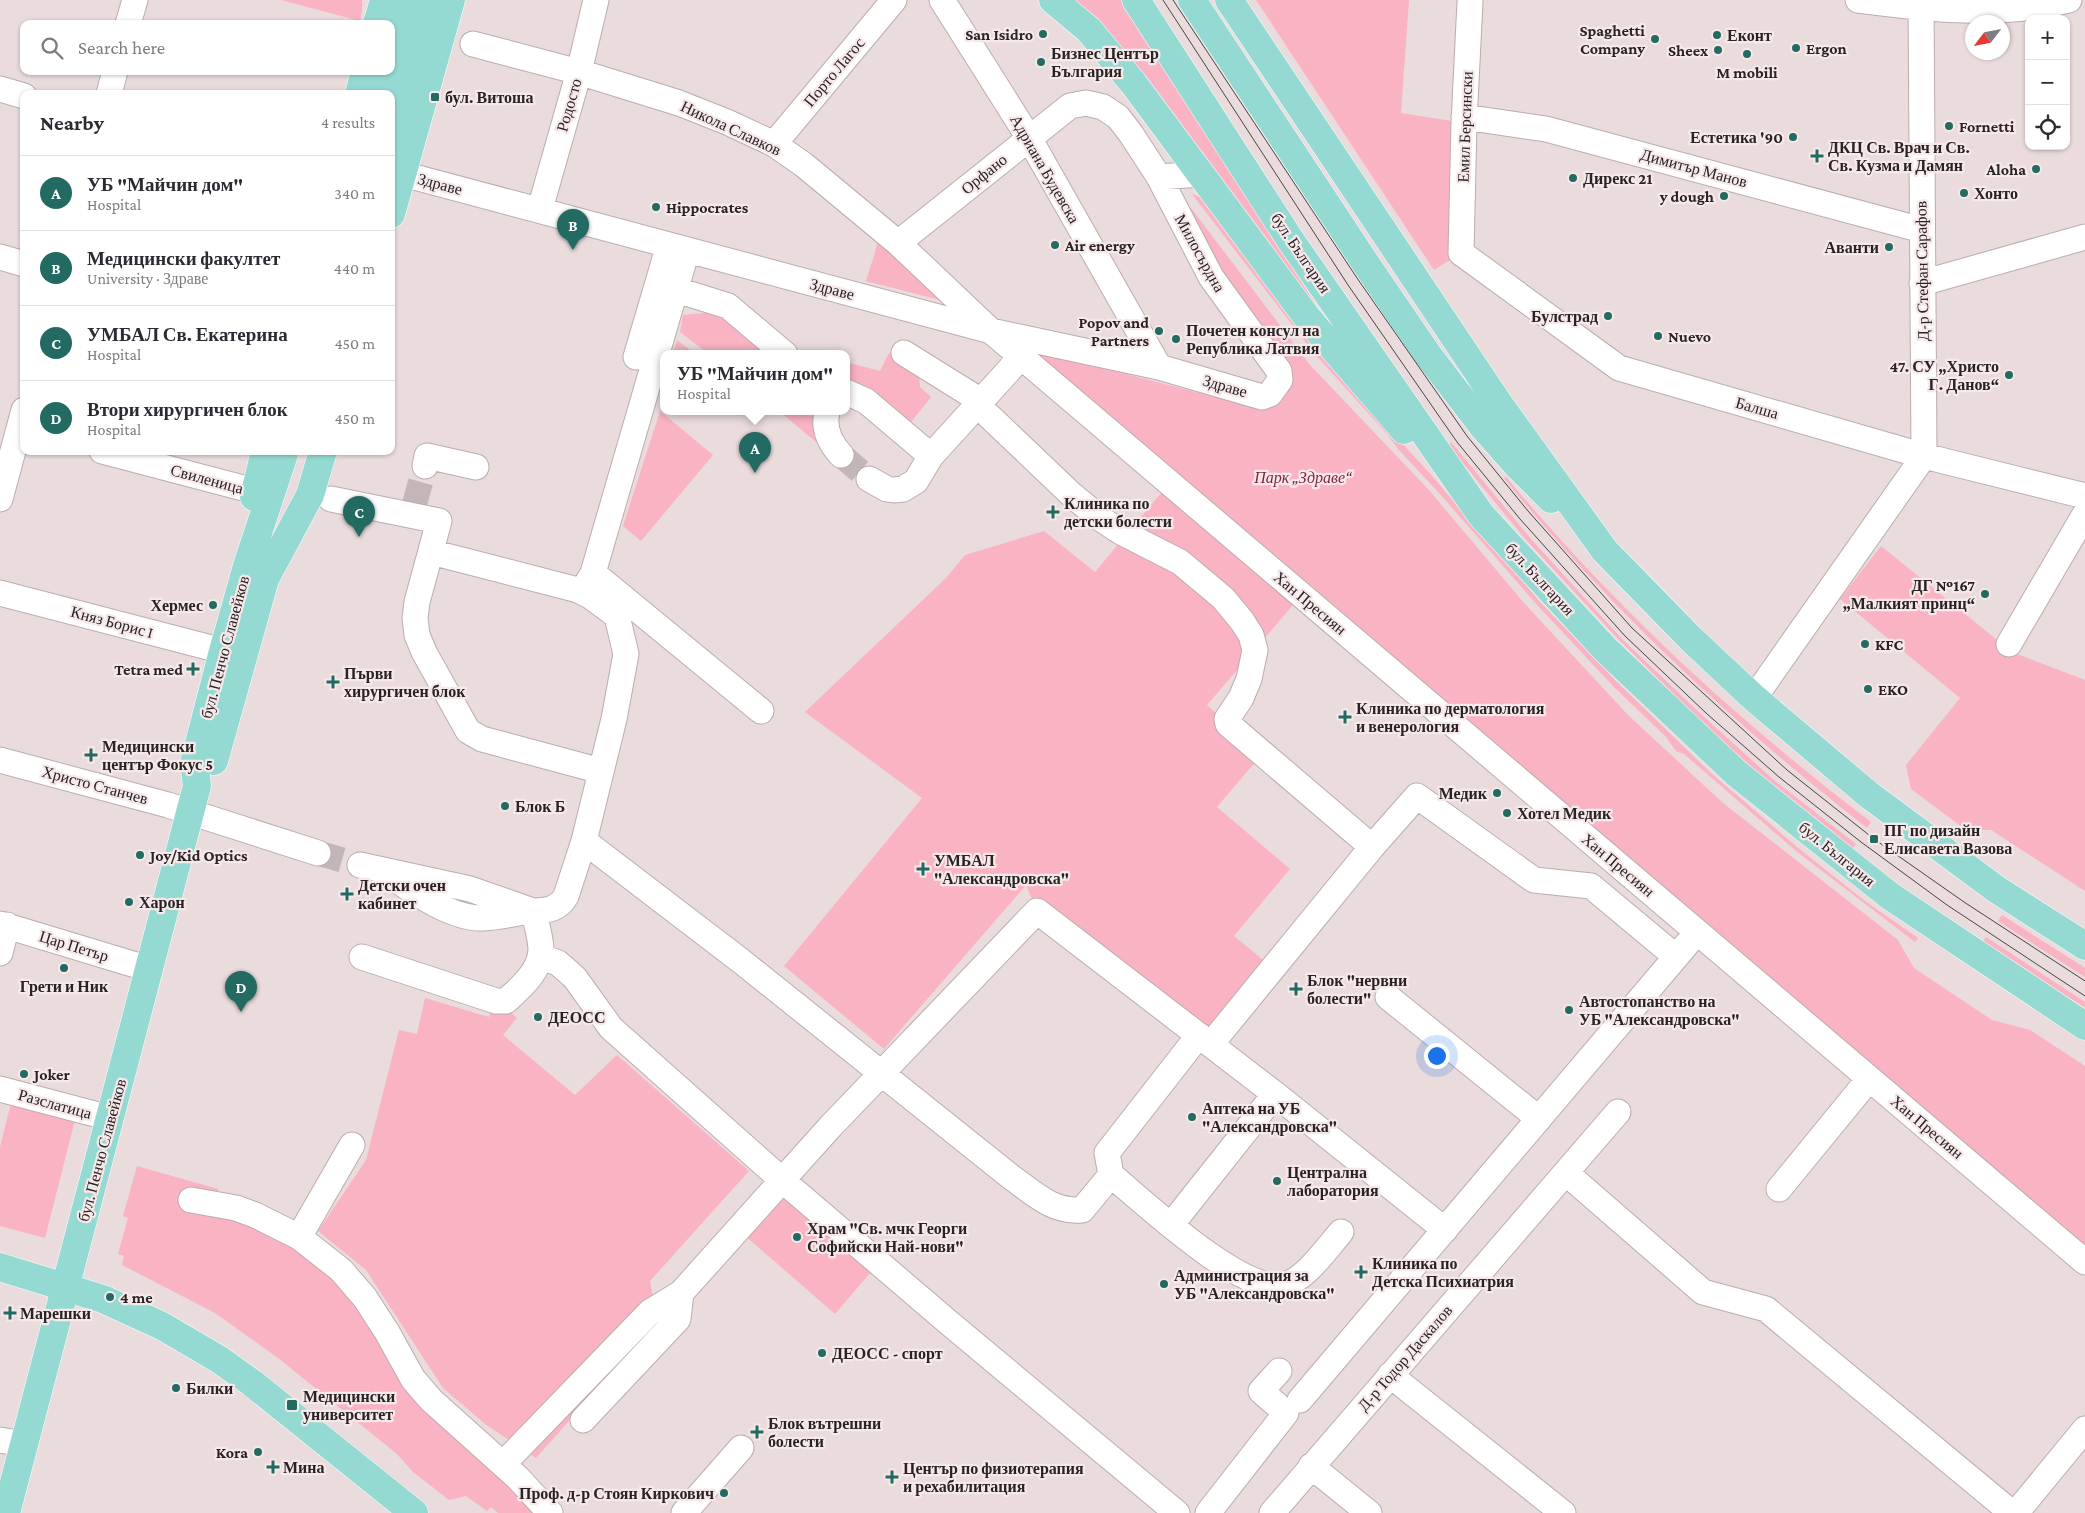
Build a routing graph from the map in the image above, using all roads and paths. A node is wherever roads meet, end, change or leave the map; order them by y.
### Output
1 (135, 0) edge
2 (384, 0) edge
3 (406, 0) edge
4 (428, 0) edge
5 (451, 0) edge
6 (596, 0) edge
7 (894, 0) edge
8 (942, 0) edge
9 (1053, 0) edge
10 (1136, 0) edge
11 (1192, 0) edge
12 (1229, 0) edge
13 (1858, 0) edge
14 (2069, 0) edge
15 (1470, 2) dead end
16 (1921, 4) edge
17 (129, 20) edge
18 (378, 20) edge
19 (395, 42) edge
20 (473, 44) dead end
21 (579, 72) junction
22 (114, 75) edge
23 (364, 75) edge
24 (387, 75) edge
25 (0, 89) edge
26 (109, 90) edge
27 (360, 90) edge
28 (383, 90) edge
29 (20, 95) edge
30 (1070, 106) joint
31 (1464, 117) junction
32 (395, 120) edge
33 (1029, 138) junction
34 (774, 144) junction
35 (403, 174) junction
36 (1201, 174) junction
37 (1159, 177) junction
38 (395, 201) edge
39 (540, 210) junction
40 (1922, 230) junction
41 (2085, 237) edge
42 (898, 243) junction
43 (678, 247) junction
44 (1461, 253) joint
45 (0, 257) edge
46 (20, 263) edge
47 (1922, 283) junction
48 (677, 290) junction
49 (991, 332) junction
50 (780, 350) edge
51 (904, 353) dead end
52 (636, 357) dead end
53 (1021, 357) junction
54 (1159, 367) junction
55 (850, 394) edge
56 (1262, 397) joint
57 (985, 408) junction
58 (827, 415) edge
59 (16, 423) edge
60 (117, 455) edge
61 (263, 455) edge
62 (285, 455) edge
63 (304, 455) edge
64 (322, 455) edge
65 (841, 455) tunnel mouth
66 (932, 456) junction
67 (1924, 456) junction
68 (425, 466) dead end
69 (476, 467) dead end
70 (869, 479) tunnel mouth
71 (254, 491) junction
72 (2085, 496) edge
73 (0, 499) edge
74 (331, 499) dead end
75 (2085, 514) edge
76 (1481, 515) junction
77 (1605, 551) junction
78 (431, 552) junction
79 (256, 573) junction
80 (587, 582) junction
81 (0, 593) edge
82 (2009, 644) dead end
83 (223, 651) junction
84 (1754, 698) junction
85 (761, 711) dead end
86 (0, 760) edge
87 (601, 771) junction
88 (193, 799) junction
89 (584, 841) junction
90 (1372, 848) junction
91 (318, 854) tunnel mouth
92 (360, 865) tunnel mouth
93 (534, 911) junction
94 (4, 924) edge
95 (1697, 933) junction
96 (2085, 946) edge
97 (0, 953) edge
98 (540, 956) junction
99 (1675, 956) junction
100 (362, 957) dead end
101 (149, 969) junction
102 (1388, 997) dead end
103 (2085, 1026) edge
104 (1205, 1040) junction
105 (881, 1074) junction
106 (1870, 1079) junction
107 (0, 1089) edge
108 (1275, 1094) junction
109 (1618, 1112) dead end
110 (110, 1118) junction
111 (1539, 1119) junction
112 (352, 1145) dead end
113 (1566, 1173) junction
114 (1111, 1176) junction
115 (782, 1180) junction
116 (1779, 1189) dead end
117 (191, 1200) dead end
118 (1171, 1225) junction
119 (1445, 1230) junction
120 (1342, 1232) dead end
121 (300, 1237) junction
122 (2085, 1262) edge
123 (0, 1267) edge
124 (66, 1287) junction
125 (681, 1293) junction
126 (1279, 1370) dead end
127 (1390, 1375) junction
128 (1300, 1400) dead end
129 (583, 1420) dead end
130 (2085, 1429) edge
131 (12, 1442) edge
132 (741, 1448) dead end
133 (503, 1464) junction
134 (1311, 1466) junction
135 (6, 1513) edge
136 (414, 1513) edge
137 (550, 1513) edge
138 (684, 1513) edge
139 (1177, 1513) edge
140 (1208, 1513) edge
141 (1272, 1513) edge
142 (1369, 1513) edge
143 (1563, 1513) edge
144 (2014, 1513) edge

1 - 17 street
2 - 18 main road
3 - 19 main road
4 - 32 main road
5 - 35 main road
6 - 21 street, Родосто
7 - 34 street, Порто Лагос
8 - 33 street, Адриана Будевска
9 - 36 main road
10 - 76 main road, бул. България
11 - 77 main road
12 - 77 main road
13 - 16 street
14 - 16 street
15 - 31 street, Емил Берсински
16 - 40 street, Д-р Стефан Сарафов
20 - 21 street, Никола Славков
21 - 34 street, Никола Славков
21 - 39 street, Родосто
22 - 26 street
23 - 27 main road
24 - 28 main road
25 - 29 street
30 - 33 street, Орфано
30 - 37 street, Милосърдна
31 - 40 street, Димитър Манов
31 - 44 street, Емил Берсински
33 - 42 street, Орфано
33 - 54 street, Адриана Будевска
34 - 42 street, Никола Славков
35 - 38 main road
35 - 39 street, Здраве
36 - 37 street
36 - 76 main road
37 - 56 street, Милосърдна
39 - 43 street, Здраве
40 - 47 street, Д-р Стефан Сарафов
41 - 47 street
42 - 49 street, Никола Славков
43 - 48 street
43 - 49 street, Здраве
43 - 52 street
44 - 67 street, Балша
45 - 46 street
47 - 67 street, Д-р Стефан Сарафов
48 - 50 street
48 - 80 street
49 - 53 street, Хан Пресиян
49 - 54 street, Здраве
51 - 57 street
53 - 57 street
53 - 95 street, Хан Пресиян
54 - 56 street, Здраве
55 - 66 street
57 - 66 street
57 - 90 street
58 - 65 street
59 - 73 street
60 - 71 street, Свиленица
61 - 71 main road, бул. Пенчо Славейков
62 - 79 main road, бул. Пенчо Славейков
63 - 79 main road, бул. Пенчо Славейков
64 - 79 main road, бул. Пенчо Славейков
66 - 70 street
67 - 72 street, Балша
67 - 84 street
68 - 69 street
71 - 79 main road, бул. Пенчо Славейков
74 - 78 street
75 - 82 street
76 - 103 main road, бул. България
77 - 84 main road
78 - 80 street
78 - 87 street
79 - 83 main road, бул. Пенчо Славейков
79 - 88 main road, бул. Пенчо Славейков
80 - 85 street
80 - 87 street
81 - 83 street, Княз Борис I
83 - 88 main road, бул. Пенчо Славейков
84 - 96 main road
86 - 88 street, Христо Станчев
87 - 89 street
88 - 91 street, Христо Станчев
88 - 101 main road, бул. Пенчо Славейков
89 - 93 street
89 - 105 street
90 - 99 street
90 - 104 street
92 - 93 street
93 - 98 street
94 - 97 street
94 - 101 street, Цар Петър
95 - 99 street
95 - 106 street, Хан Пресиян
98 - 100 street
98 - 115 street
99 - 111 street
101 - 110 main road, бул. Пенчо Славейков
102 - 111 street
104 - 105 street
104 - 108 street
104 - 114 street
105 - 114 street
105 - 115 street
106 - 116 street
106 - 122 street, Хан Пресиян
107 - 110 street, Разслатица
108 - 118 street
108 - 119 street
109 - 113 street, Д-р Тодор Даскалов
110 - 124 main road, бул. Пенчо Славейков
111 - 119 street
112 - 121 street
113 - 127 street, Д-р Тодор Даскалов
113 - 144 street
114 - 118 street
115 - 125 street
115 - 139 street
117 - 121 street
118 - 120 street
119 - 128 street
121 - 133 street
123 - 124 main road
124 - 131 main road, бул. Пенчо Славейков
124 - 136 main road
125 - 129 street
125 - 133 street
126 - 140 street
127 - 134 street, Д-р Тодор Даскалов
127 - 143 street
130 - 144 street
131 - 135 main road, бул. Пенчо Славейков
132 - 138 street
133 - 137 street
134 - 141 street, Д-р Тодор Даскалов
134 - 142 street

